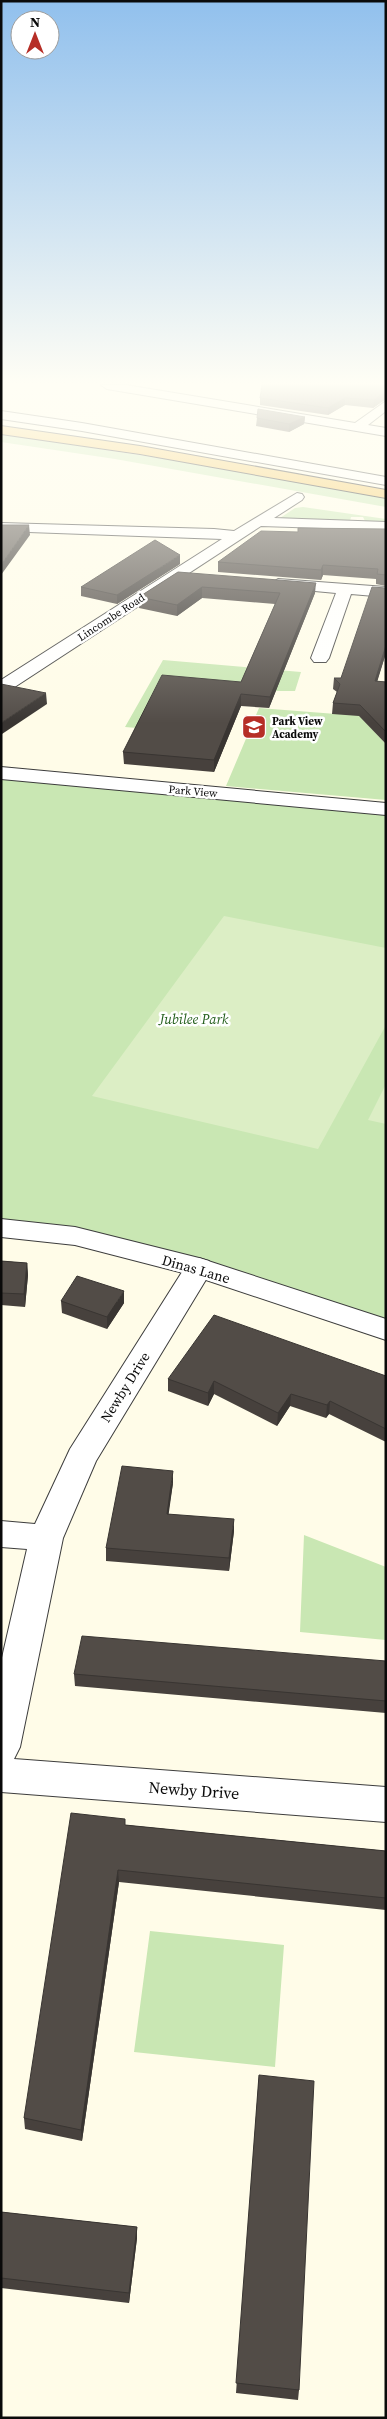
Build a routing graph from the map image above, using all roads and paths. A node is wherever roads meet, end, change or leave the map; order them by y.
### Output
1 (304, 498) edge
2 (258, 522) junction
3 (386, 526) edge
4 (1, 527) edge
5 (237, 536) junction
6 (175, 576) junction
7 (203, 578) edge
8 (260, 582) edge
9 (346, 588) junction
10 (386, 592) edge
11 (320, 658) dead end
12 (1, 688) edge
13 (1, 773) edge
14 (386, 809) edge
15 (1, 1228) edge
16 (199, 1268) junction
17 (386, 1330) edge
18 (1, 1534) edge
19 (46, 1538) junction
20 (1, 1747) edge
21 (1, 1775) edge
22 (386, 1805) edge

1 - 2 street, Lincombe Road
2 - 3 street
2 - 5 street, Lincombe Road
4 - 5 street
5 - 6 street, Lincombe Road
6 - 7 street
6 - 12 street, Lincombe Road
8 - 9 street
9 - 10 street
9 - 11 street
13 - 14 street, Park View
15 - 16 street, Dinas Lane
16 - 17 street, Dinas Lane
16 - 19 street, Newby Drive
18 - 19 street
19 - 20 street, Newby Drive
21 - 22 street, Newby Drive

